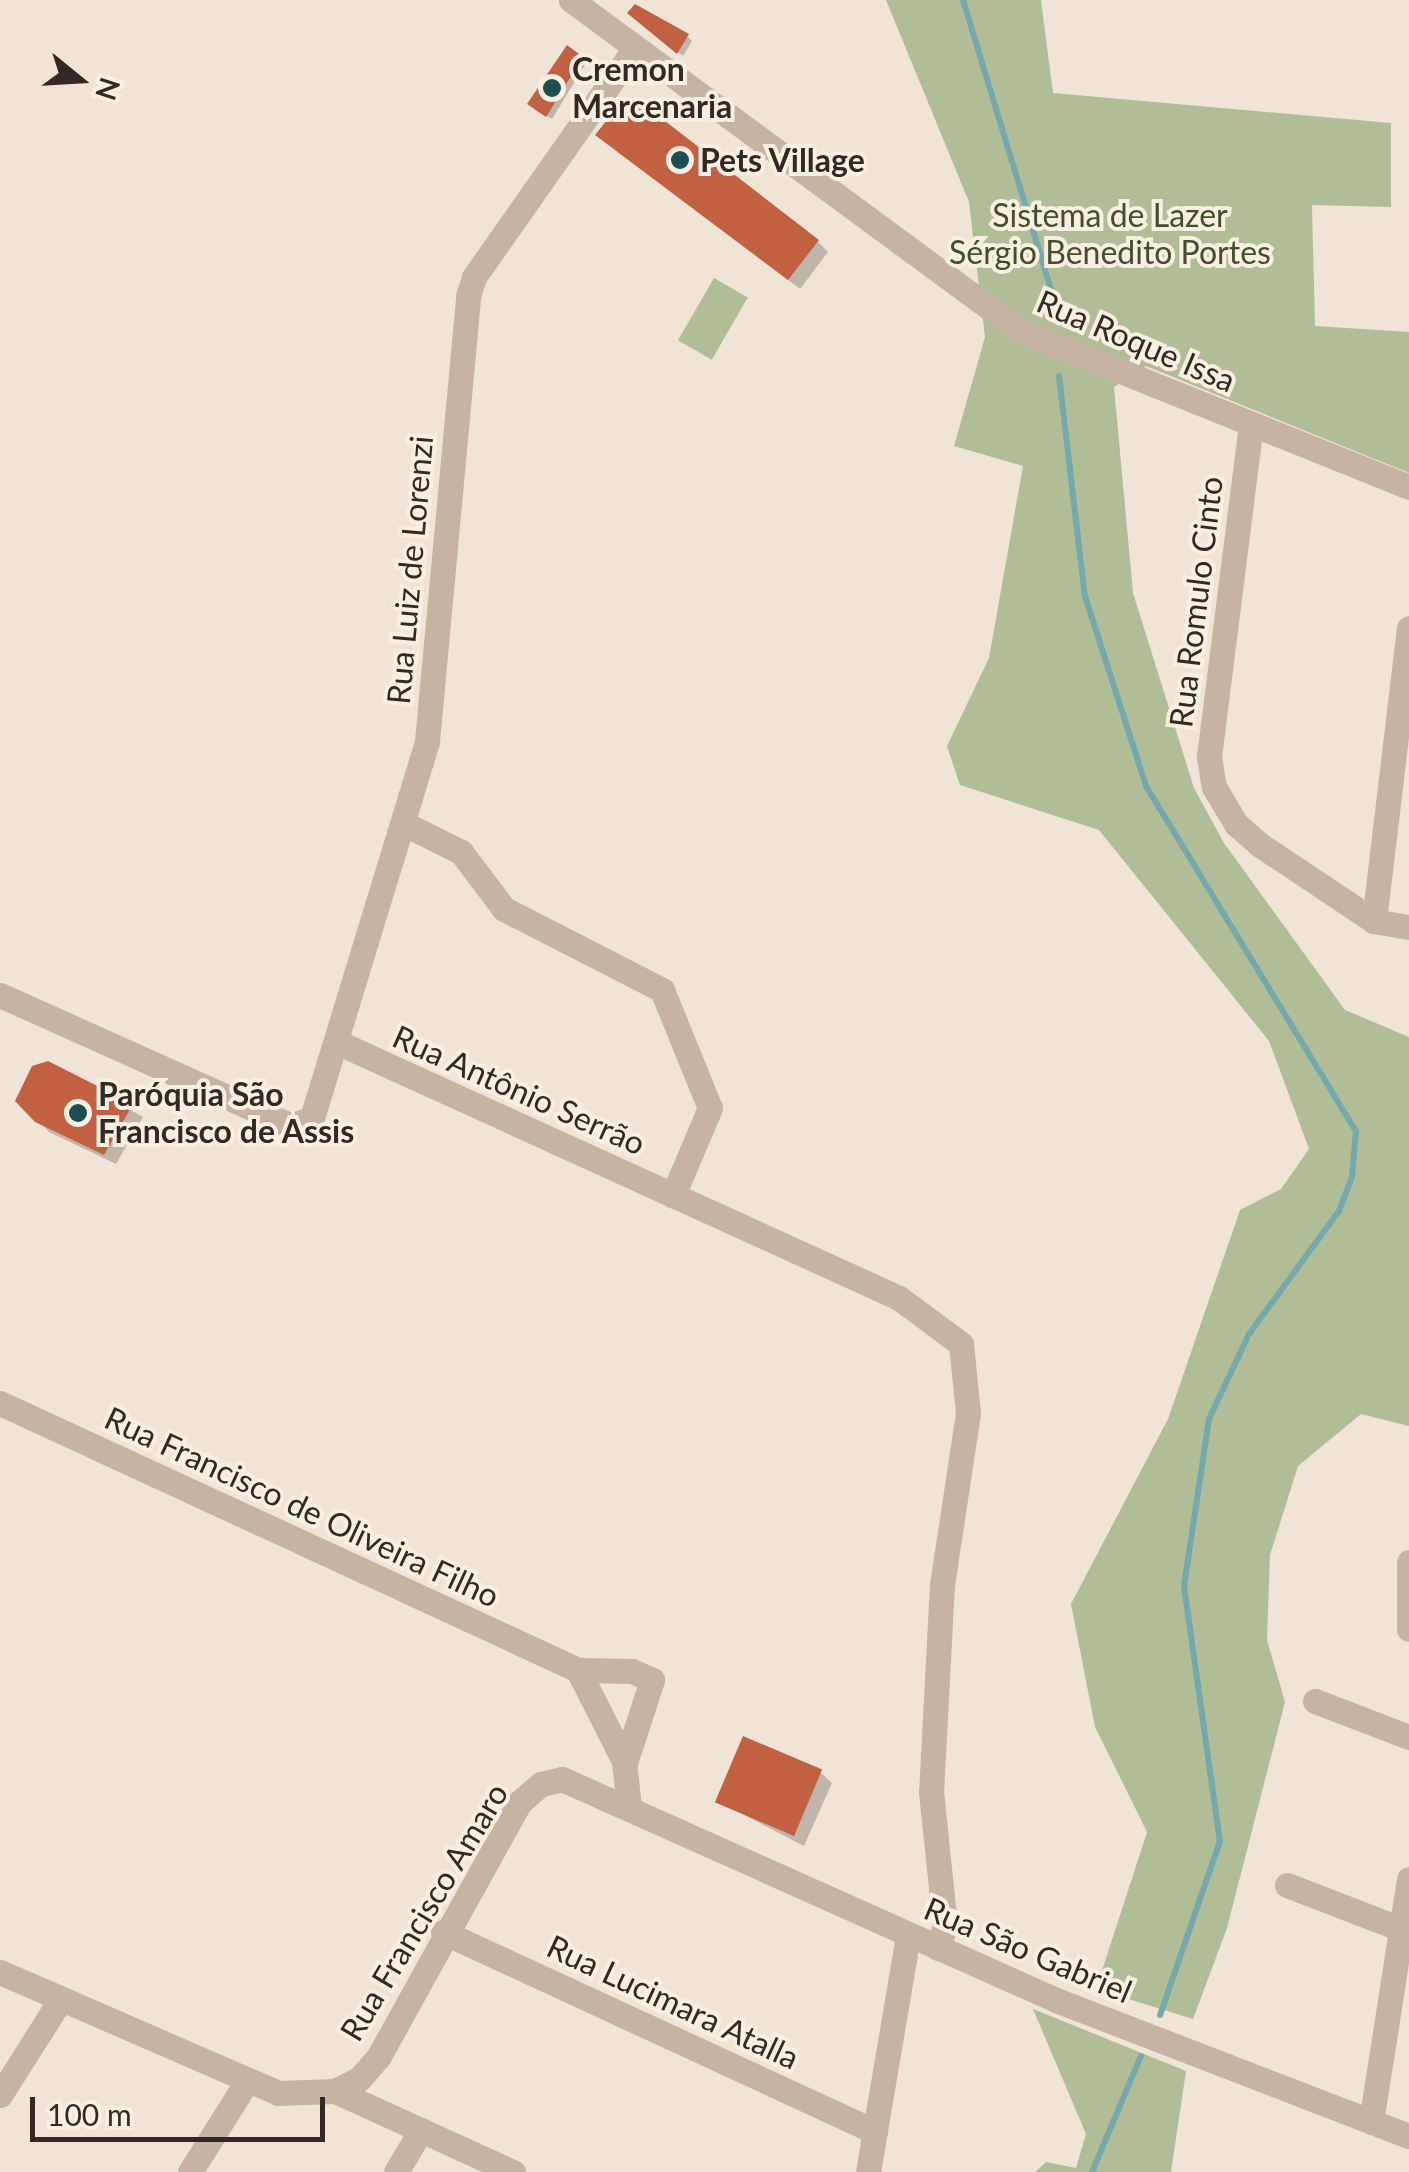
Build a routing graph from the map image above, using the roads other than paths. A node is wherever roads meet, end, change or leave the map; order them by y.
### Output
1 (571, 0) edge
2 (635, 48) junction
3 (1251, 424) junction
4 (1409, 487) edge
5 (1409, 628) edge
6 (404, 824) junction
7 (1374, 921) junction
8 (1409, 927) edge
9 (0, 995) edge
10 (339, 1043) junction
11 (673, 1195) junction
12 (0, 1403) edge
13 (1409, 1562) edge
14 (1409, 1629) edge
15 (578, 1670) junction
16 (1316, 1701) dead end
17 (1409, 1737) edge
18 (625, 1763) junction
19 (629, 1807) junction
20 (1409, 1879) edge
21 (1287, 1885) dead end
22 (1404, 1930) edge
23 (443, 1932) junction
24 (908, 1935) junction
25 (938, 1948) junction
26 (0, 1972) edge
27 (61, 1999) junction
28 (247, 2081) junction
29 (335, 2091) junction
30 (0, 2094) edge
31 (1371, 2122) junction
32 (420, 2130) junction
33 (875, 2132) junction
34 (1409, 2136) edge
35 (190, 2172) edge
36 (396, 2172) edge
37 (512, 2172) edge
38 (868, 2172) edge

1 - 2 street, Rua Roque Issa
2 - 3 street, Rua Roque Issa
2 - 6 street, Rua Luiz de Lorenzi
3 - 4 street, Rua Roque Issa
3 - 7 street, Rua Romulo Cinto
5 - 7 street
6 - 10 street, Rua Luiz de Lorenzi
6 - 11 street
7 - 8 street
9 - 10 street, Rua Luiz de Lorenzi
10 - 11 street, Rua Antônio Serrão
11 - 25 street, Rua Antônio Serrão
12 - 15 street, Rua Francisco de Oliveira Filho
13 - 14 street
15 - 18 street, Rua Francisco de Oliveira Filho
15 - 18 street, Rua Francisco de Oliveira Filho
16 - 17 street
18 - 19 street, Rua Francisco de Oliveira Filho
19 - 23 street, Rua Francisco Amaro
19 - 24 street, Rua São Gabriel
20 - 22 street
21 - 22 street
22 - 31 street
23 - 29 street, Rua Francisco Amaro
23 - 33 street, Rua Lucimara Atalla
24 - 25 street, Rua São Gabriel
24 - 33 street
25 - 31 street, Rua São Gabriel
26 - 27 street
27 - 28 street
27 - 30 street
28 - 29 street
28 - 35 street
29 - 32 street
31 - 34 street, Rua São Gabriel
32 - 36 street
32 - 37 street
33 - 38 street

